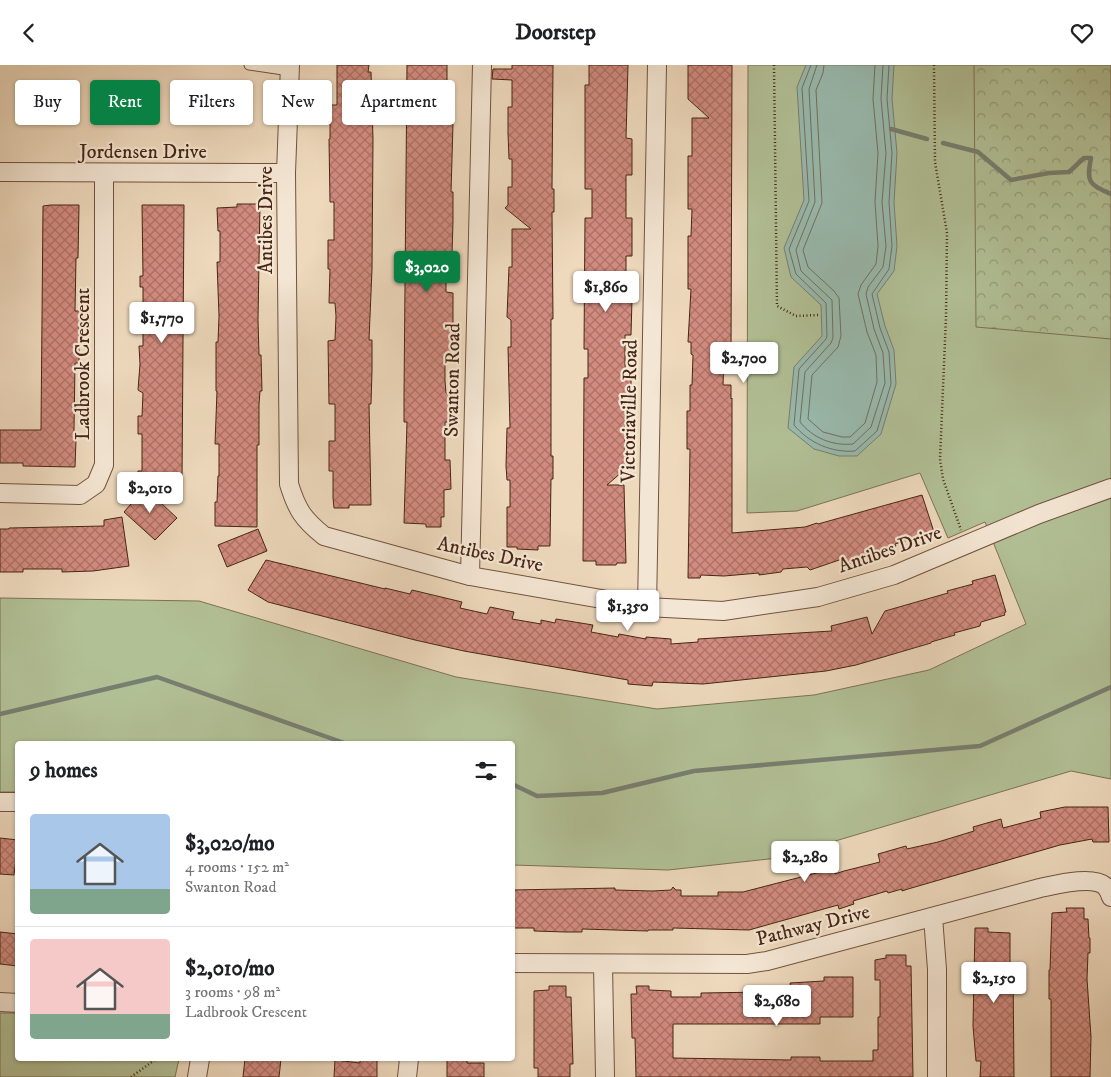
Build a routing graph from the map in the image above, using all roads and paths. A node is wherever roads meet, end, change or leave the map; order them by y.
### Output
1 (249, 65) edge
2 (482, 65) edge
3 (657, 65) edge
4 (774, 65) edge
5 (934, 65) edge
6 (290, 68) edge
7 (0, 173) edge
8 (104, 173) junction
9 (286, 173) junction
10 (818, 315) dead end
11 (1111, 488) edge
12 (0, 493) edge
13 (966, 546) junction
14 (470, 576) junction
15 (647, 607) junction
16 (0, 802) edge
17 (15, 802) edge
18 (1111, 897) edge
19 (933, 917) junction
20 (515, 963) edge
21 (603, 964) junction
22 (0, 1002) edge
23 (15, 1003) edge
24 (153, 1061) edge
25 (200, 1061) edge
26 (409, 1061) edge
27 (131, 1077) edge
28 (197, 1077) edge
29 (407, 1077) edge
30 (605, 1077) edge
31 (938, 1077) edge

1 - 6 lane
2 - 14 street, Swanton Road
3 - 15 street, Victoriaville Road
4 - 10 path
5 - 13 path
6 - 9 street, Antibes Drive
7 - 8 street, Jordensen Drive
8 - 9 street, Jordensen Drive
8 - 12 street, Ladbrook Crescent
9 - 14 street, Antibes Drive
11 - 13 street, Antibes Drive
13 - 15 street, Antibes Drive
14 - 15 street, Antibes Drive
16 - 17 street
18 - 19 street, Pathway Drive
19 - 21 street, Pathway Drive
19 - 31 street
20 - 21 street, Pathway Drive
21 - 30 street
22 - 23 street
24 - 27 path
25 - 28 street
26 - 29 street

